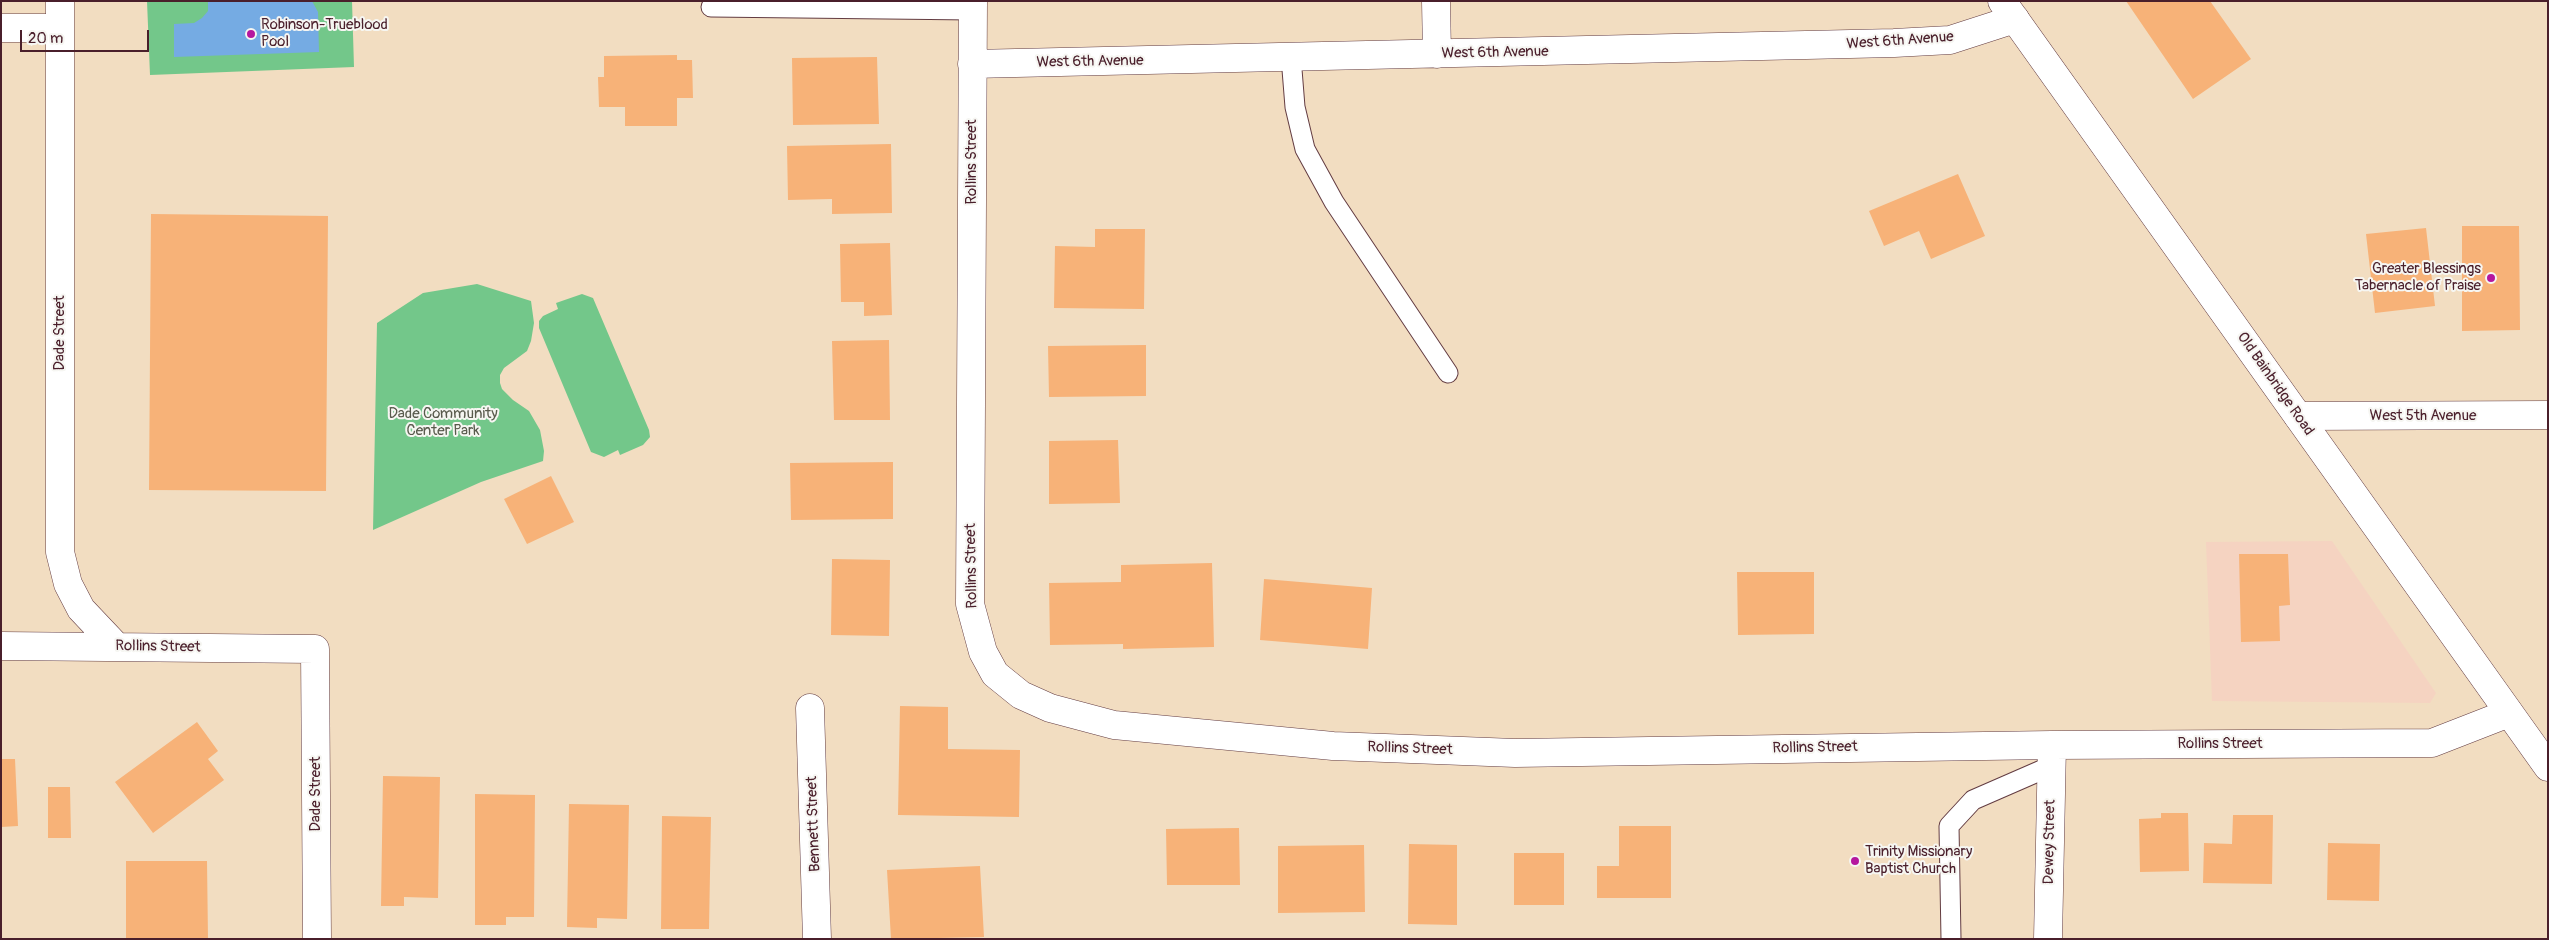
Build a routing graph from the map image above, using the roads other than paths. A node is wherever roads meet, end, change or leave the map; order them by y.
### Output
1 (60, 1) edge
2 (1436, 1) edge
3 (973, 6) edge
4 (711, 7) dead end
5 (2008, 10) edge
6 (1, 28) edge
7 (60, 28) junction
8 (1437, 54) junction
9 (1291, 58) junction
10 (972, 64) junction
11 (1448, 373) dead end
12 (2548, 415) edge
13 (2298, 416) junction
14 (1, 646) edge
15 (116, 646) junction
16 (315, 649) joint
17 (810, 708) dead end
18 (2509, 714) junction
19 (2051, 756) junction
20 (2548, 767) edge
21 (317, 939) edge
22 (817, 939) edge
23 (1951, 939) edge
24 (2048, 939) edge

1 - 7 street, Dade Street
2 - 8 street
3 - 4 lane
3 - 10 street, Rollins Street
5 - 8 street, West 6th Avenue
5 - 13 street, Old Bainbridge Road
6 - 7 street
7 - 15 street, Dade Street
8 - 9 street, West 6th Avenue
9 - 10 street, West 6th Avenue
9 - 11 lane
10 - 19 street, Rollins Street
12 - 13 street, West 5th Avenue
13 - 18 street, Old Bainbridge Road
14 - 15 street, Rollins Street
15 - 16 street, Rollins Street
16 - 21 street, Dade Street
17 - 22 street, Bennett Street
18 - 19 street, Rollins Street
18 - 20 street, Old Bainbridge Road
19 - 23 lane
19 - 24 street, Dewey Street

